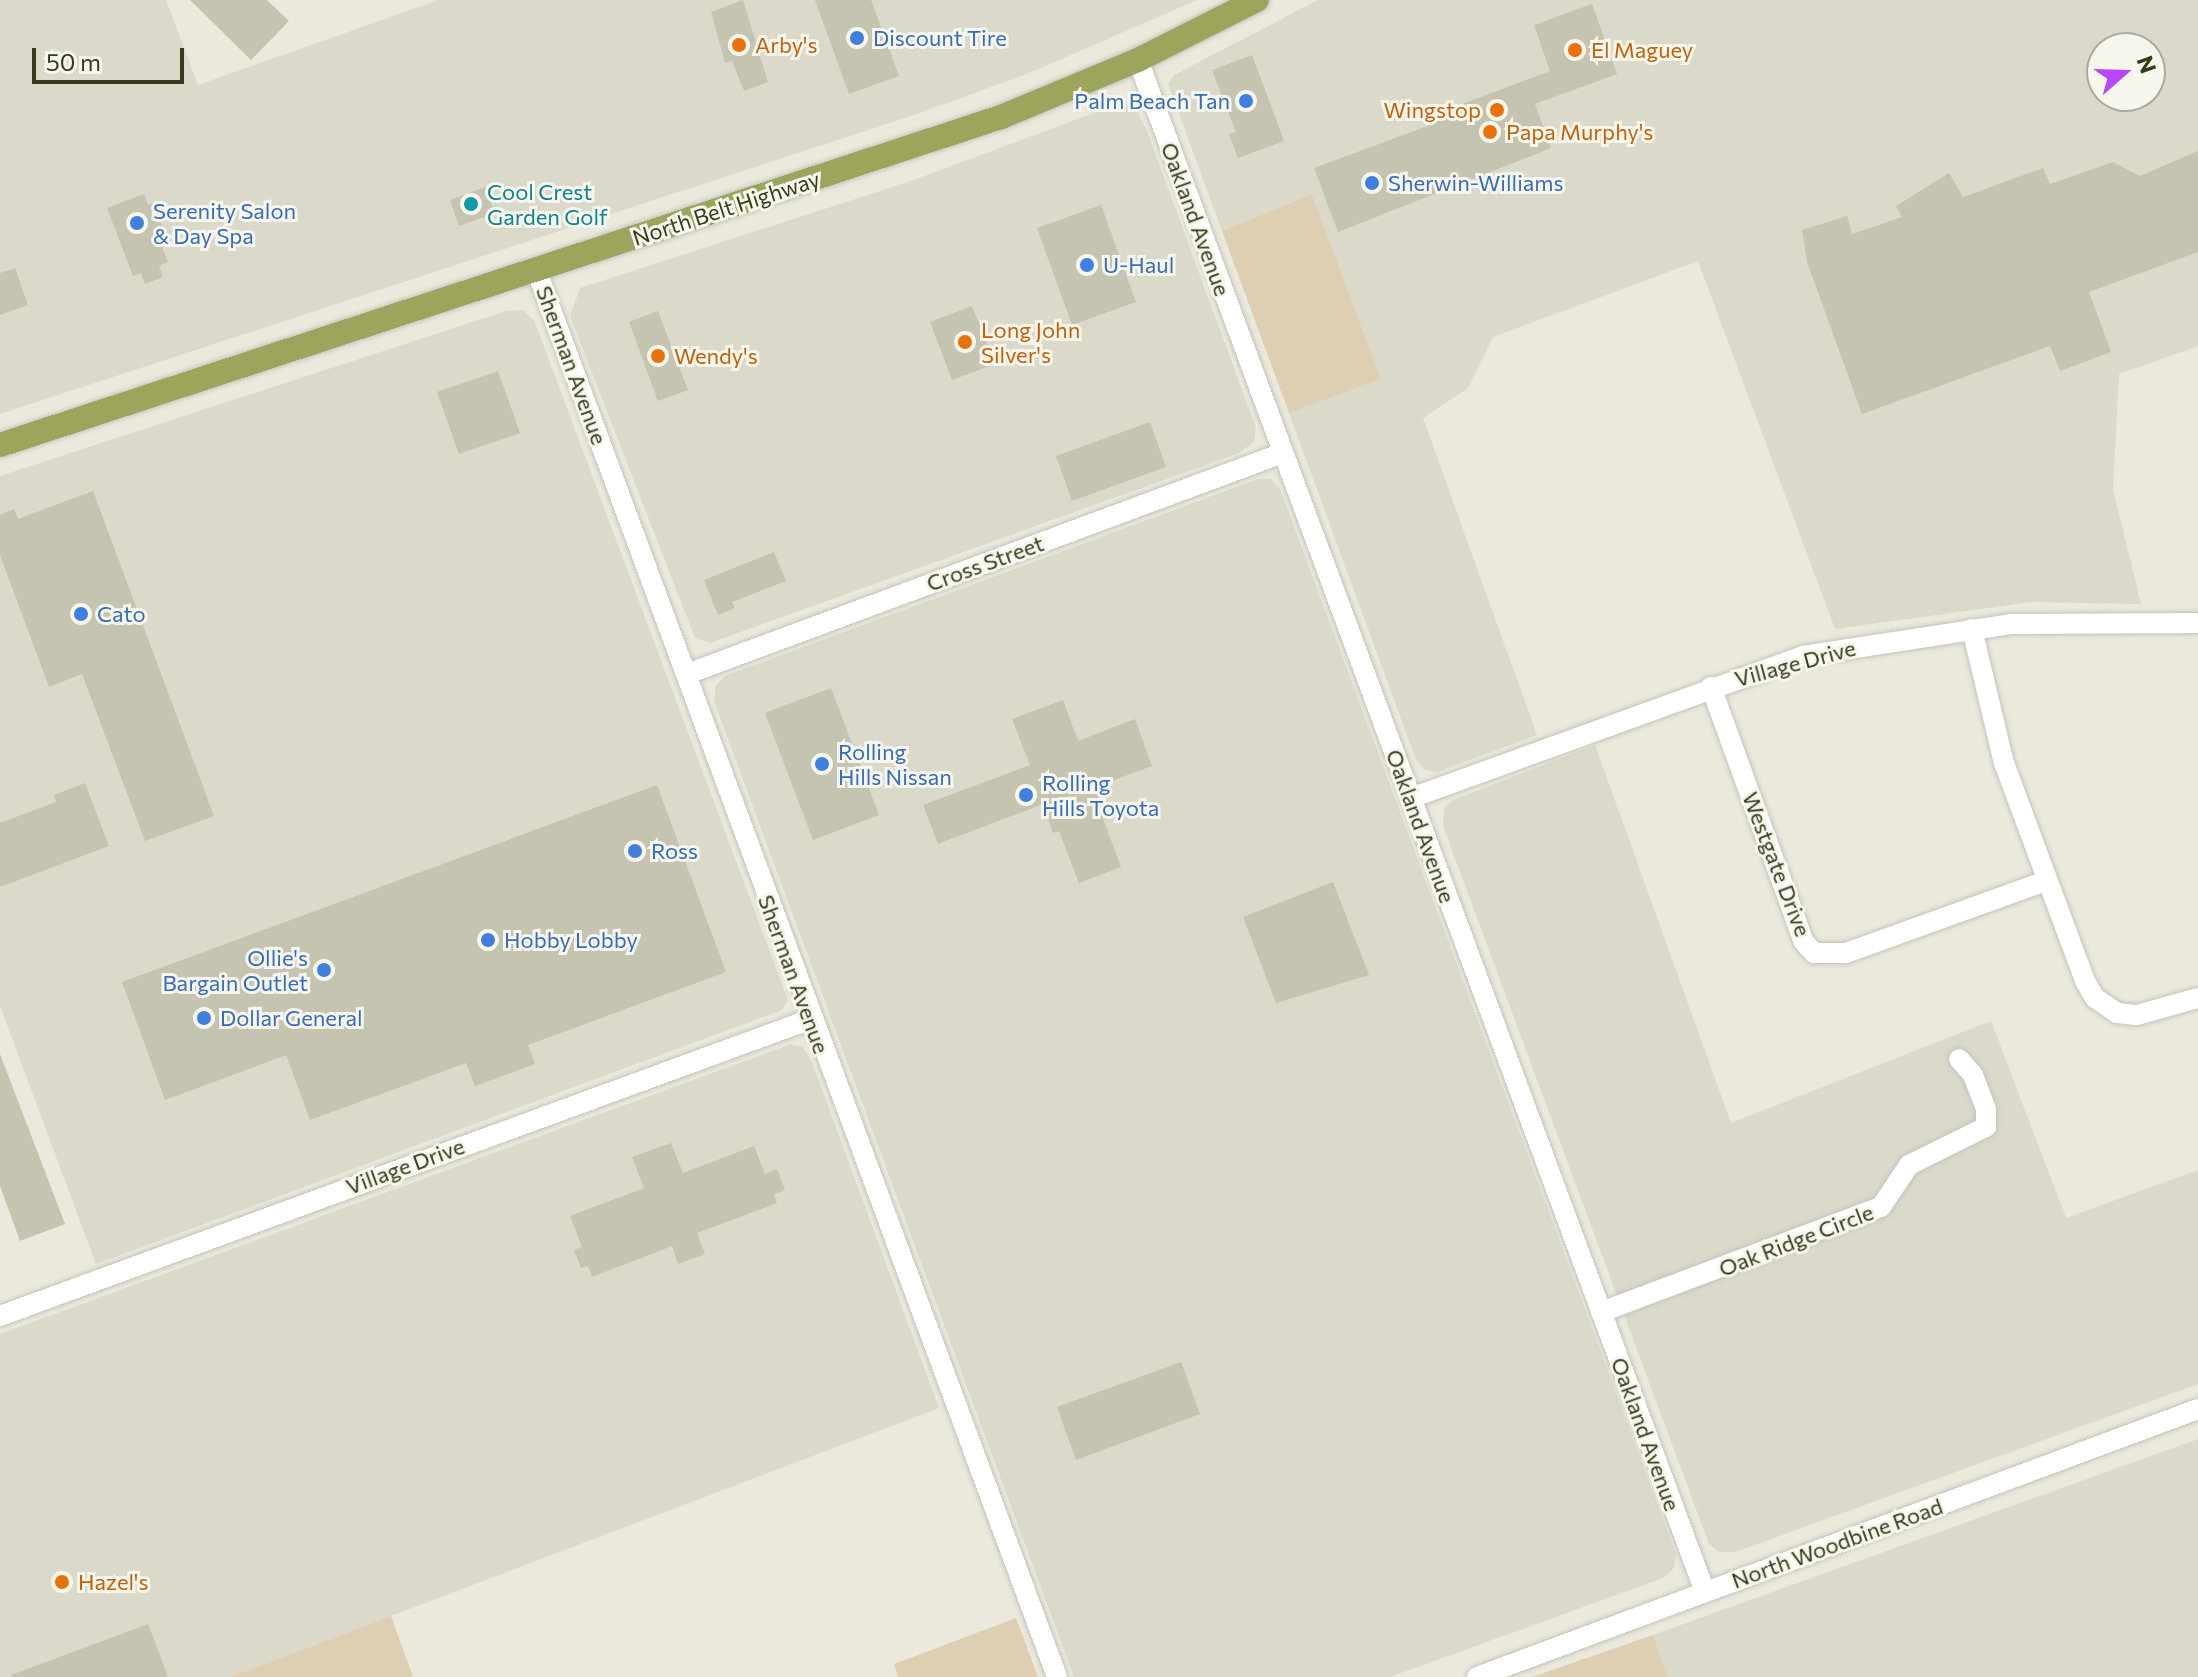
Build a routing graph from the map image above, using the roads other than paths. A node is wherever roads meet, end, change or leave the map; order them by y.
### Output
1 (1257, 0) edge
2 (1138, 60) junction
3 (536, 269) junction
4 (0, 445) edge
5 (1283, 453) junction
6 (2198, 623) edge
7 (1972, 629) junction
8 (687, 674) junction
9 (1711, 687) junction
10 (1411, 798) junction
11 (2046, 881) junction
12 (2198, 998) edge
13 (811, 1019) junction
14 (1959, 1059) dead end
15 (1601, 1312) junction
16 (0, 1316) edge
17 (2198, 1409) edge
18 (1705, 1592) junction
19 (1057, 1677) edge
20 (1477, 1677) edge

1 - 2 main road, North Belt Highway
2 - 3 main road, North Belt Highway
2 - 5 street, Oakland Avenue
3 - 4 main road, North Belt Highway
3 - 8 street, Sherman Avenue
5 - 8 street, Cross Street
5 - 10 street, Oakland Avenue
6 - 7 street, Village Drive
7 - 9 street, Village Drive
7 - 11 street
8 - 13 street, Sherman Avenue
9 - 10 street, Village Drive
9 - 11 street, Westgate Drive
10 - 15 street, Oakland Avenue
11 - 12 street
13 - 16 street, Village Drive
13 - 19 street, Sherman Avenue
14 - 15 street, Oak Ridge Circle
15 - 18 street, Oakland Avenue
17 - 18 street, North Woodbine Road
18 - 20 street, North Woodbine Road

